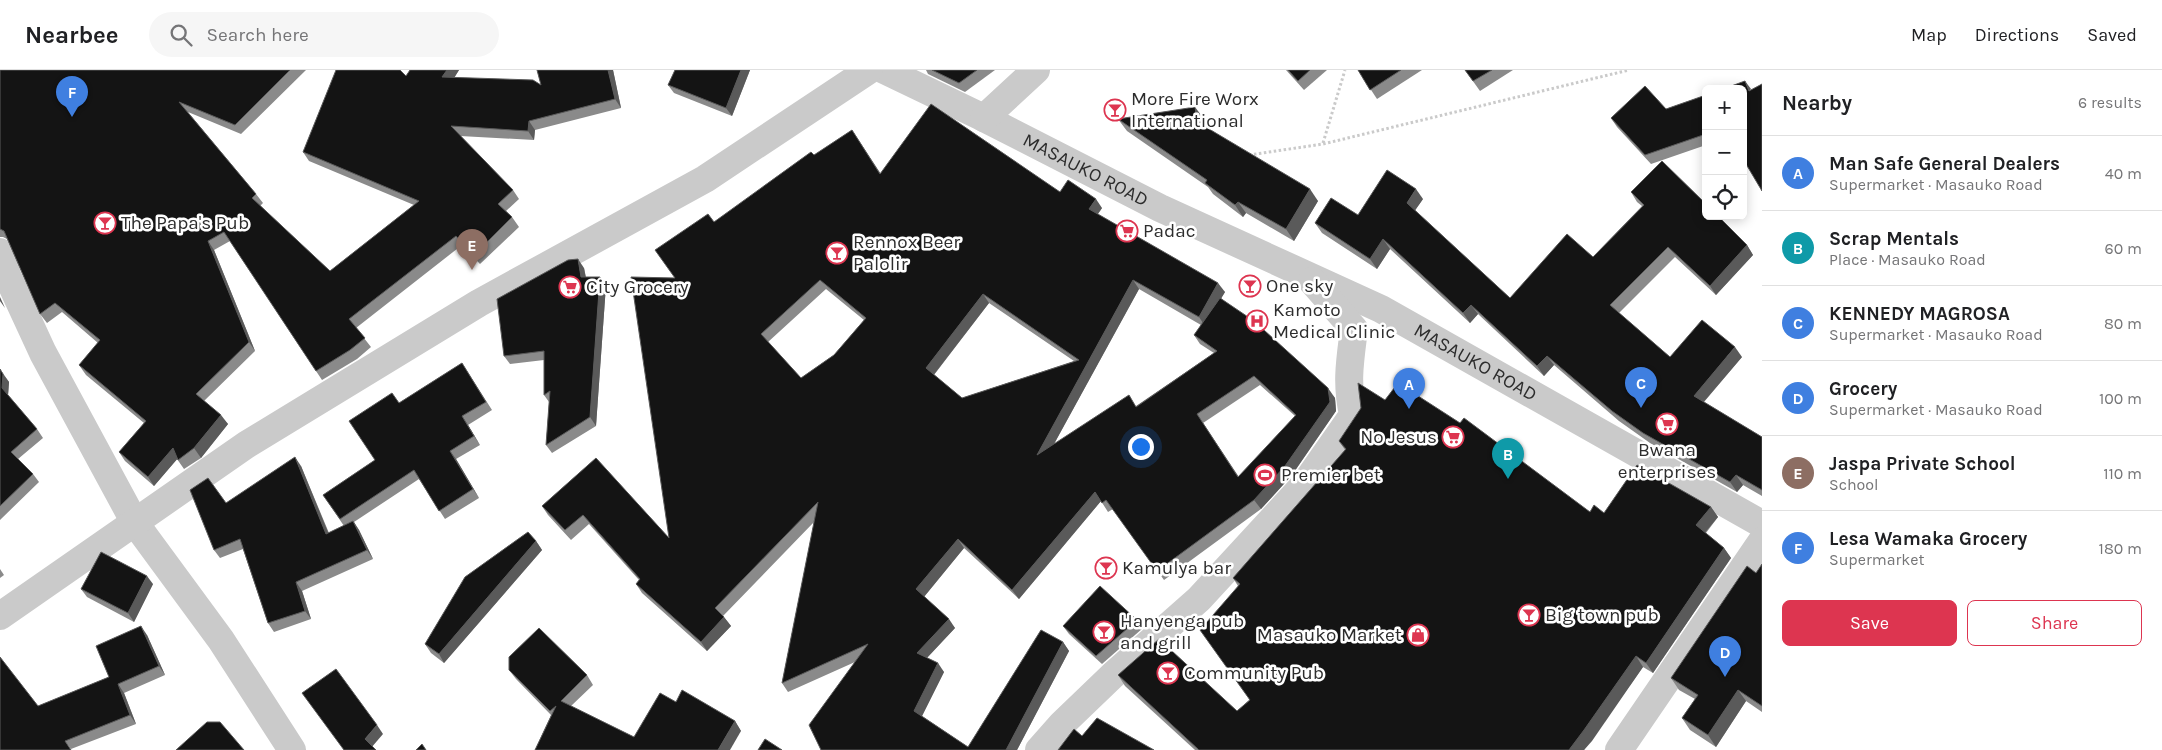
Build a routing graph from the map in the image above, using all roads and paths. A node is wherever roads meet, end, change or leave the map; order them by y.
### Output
1 (869, 70) edge
2 (884, 70) edge
3 (1036, 70) edge
4 (1345, 70) edge
5 (1629, 70) edge
6 (984, 118) junction
7 (1323, 144) junction
8 (1246, 156) edge
9 (0, 252) edge
10 (1306, 274) junction
11 (135, 523) junction
12 (1762, 524) edge
13 (1762, 541) edge
14 (0, 616) edge
15 (292, 750) edge
16 (1040, 750) edge
17 (1619, 750) edge

1 - 11 street
2 - 6 street, MASAUKO ROAD
3 - 6 street
4 - 7 path
5 - 7 path
6 - 10 street, MASAUKO ROAD
7 - 8 path
9 - 11 street
10 - 12 street, MASAUKO ROAD
10 - 16 street
11 - 14 street
11 - 15 street
13 - 17 street

